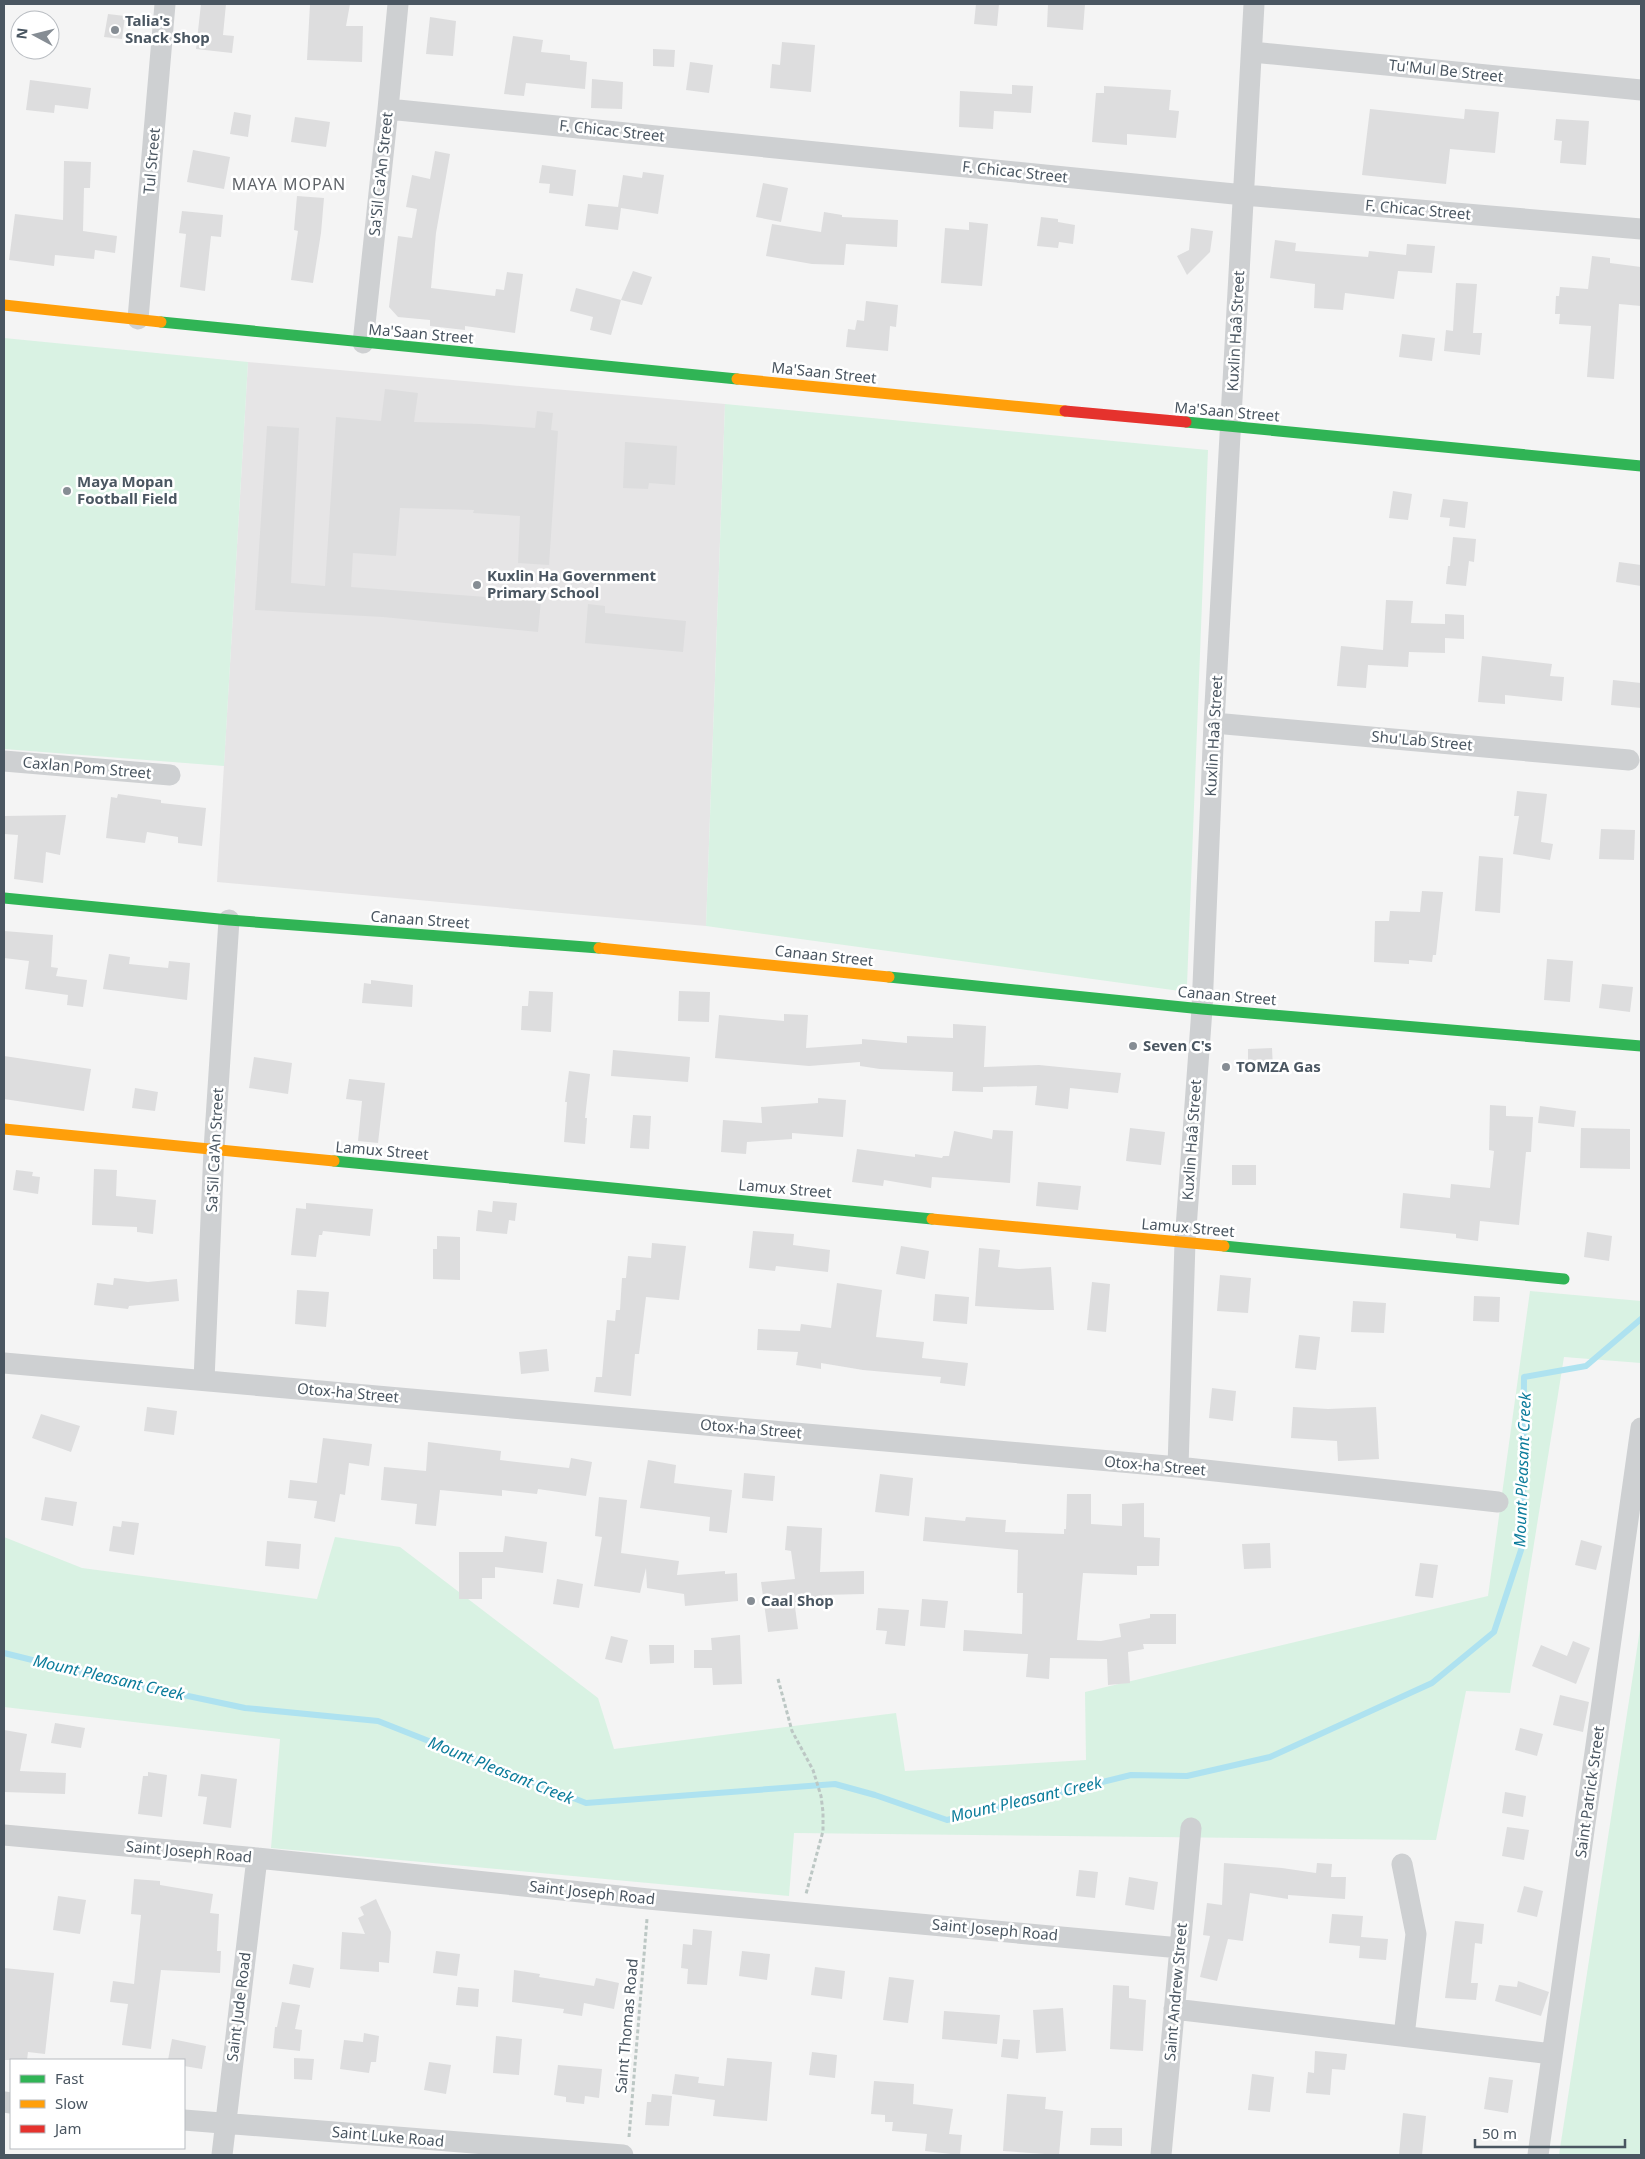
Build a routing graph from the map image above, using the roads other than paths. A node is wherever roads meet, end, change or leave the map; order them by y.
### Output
1 (165, 4) edge
2 (398, 4) edge
3 (1254, 4) edge
4 (1252, 52) junction
5 (1641, 90) edge
6 (388, 109) junction
7 (1244, 194) junction
8 (1641, 229) edge
9 (4, 305) edge
10 (138, 319) junction
11 (363, 344) junction
12 (1230, 428) junction
13 (1641, 466) edge
14 (1214, 722) junction
15 (1629, 760) dead end
16 (4, 761) edge
17 (170, 775) dead end
18 (4, 898) edge
19 (229, 920) junction
20 (1202, 1009) junction
21 (1641, 1046) edge
22 (4, 1128) edge
23 (214, 1150) junction
24 (1185, 1242) junction
25 (1564, 1279) dead end
26 (4, 1363) edge
27 (204, 1380) junction
28 (1641, 1428) edge
29 (1178, 1467) junction
30 (1498, 1502) dead end
31 (1191, 1828) dead end
32 (4, 1835) edge
33 (256, 1858) junction
34 (1402, 1864) dead end
35 (1180, 1948) junction
36 (1174, 2009) junction
37 (1404, 2036) junction
38 (1552, 2054) junction
39 (185, 2120) edge
40 (225, 2124) junction
41 (625, 2150) edge
42 (222, 2155) edge
43 (1160, 2155) edge
44 (1538, 2155) edge

1 - 10 street, Tul Street
2 - 6 street, Sa'Sil Ca'An Street
3 - 4 street, Kuxlin Haâ Street
4 - 5 street, Tu'Mul Be Street
4 - 7 street, Kuxlin Haâ Street
6 - 7 street, F. Chicac Street
6 - 11 street, Sa'Sil Ca'An Street
7 - 8 street, F. Chicac Street
7 - 12 street, Kuxlin Haâ Street
9 - 10 street, Ma'Saan Street
10 - 11 street, Ma'Saan Street
11 - 12 street, Ma'Saan Street
12 - 13 street, Ma'Saan Street
12 - 14 street, Kuxlin Haâ Street
14 - 15 street, Shu'Lab Street
14 - 20 street, Kuxlin Haâ Street
16 - 17 street, Caxlan Pom Street
18 - 19 street, Canaan Street
19 - 20 street, Canaan Street
19 - 23 street, Sa'Sil Ca'An Street
20 - 21 street, Canaan Street
20 - 24 street, Kuxlin Haâ Street
22 - 23 street, Lamux Street
23 - 24 street, Lamux Street
23 - 27 street, Sa'Sil Ca'An Street
24 - 25 street, Lamux Street
24 - 29 street, Kuxlin Haâ Street
26 - 27 street, Otox-ha Street
27 - 29 street, Otox-ha Street
28 - 38 street, Saint Patrick Street
29 - 30 street, Otox-ha Street
31 - 35 street, Saint Andrew Street
32 - 33 street, Saint Joseph Road
33 - 35 street, Saint Joseph Road
33 - 40 street, Saint Jude Road
34 - 37 street
35 - 36 street, Saint Andrew Street
36 - 37 street
36 - 43 street, Saint Andrew Street
37 - 38 street
38 - 44 street, Saint Patrick Street
39 - 40 street, Saint Luke Road
40 - 41 street, Saint Luke Road
40 - 42 street, Saint Jude Road

